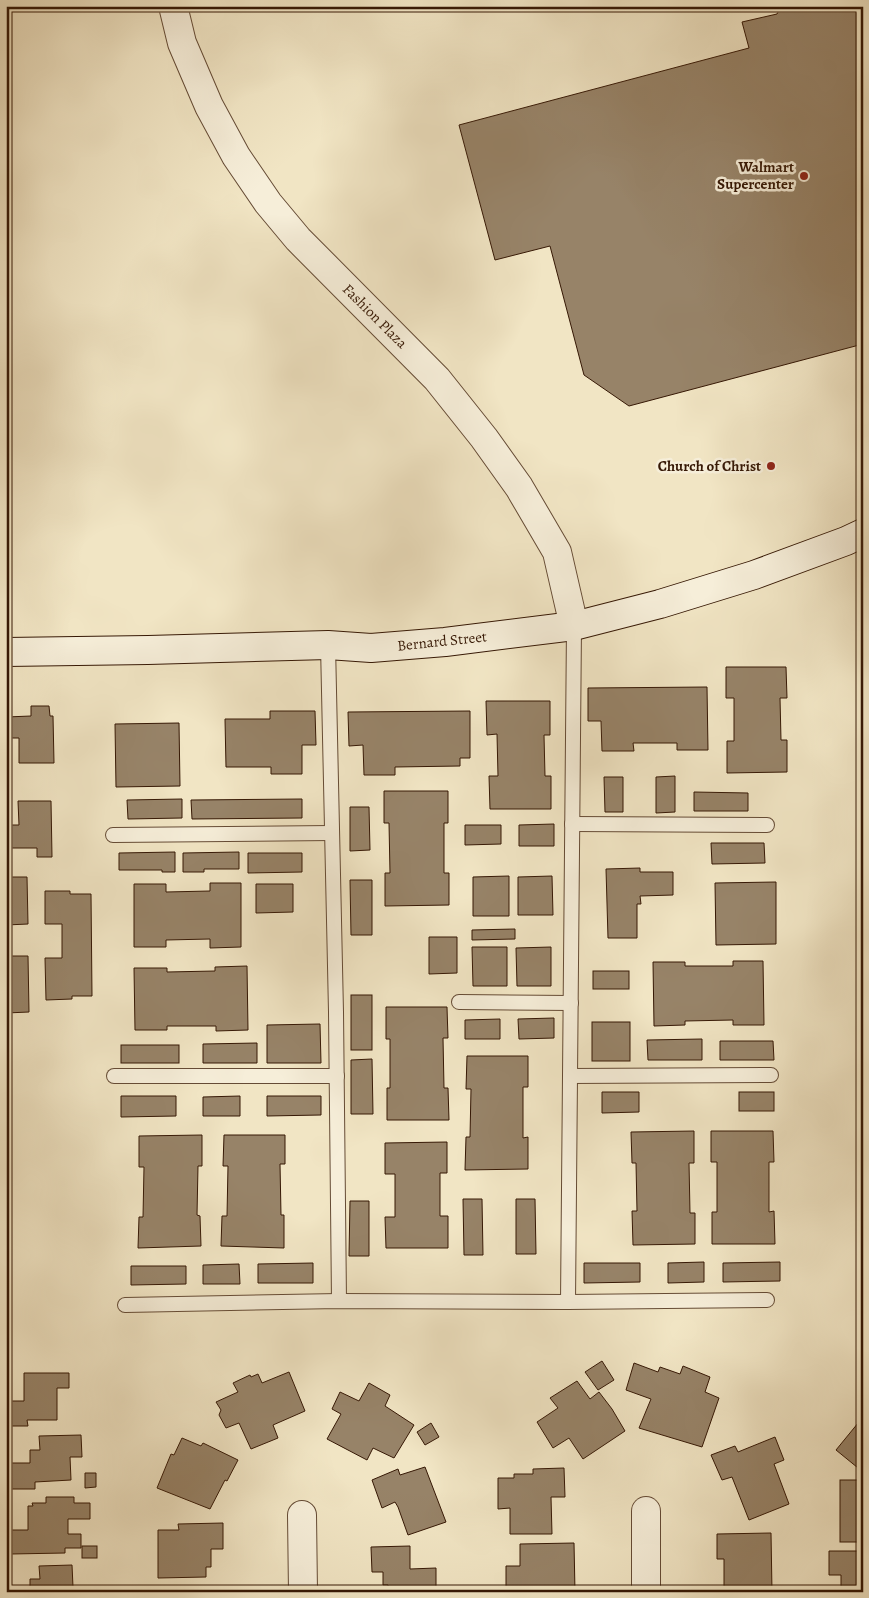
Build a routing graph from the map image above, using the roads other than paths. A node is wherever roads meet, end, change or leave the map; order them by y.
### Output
1 (173, 6) edge
2 (863, 534) edge
3 (574, 626) junction
4 (328, 645) junction
5 (6, 652) edge
6 (572, 824) junction
7 (767, 826) dead end
8 (332, 833) junction
9 (113, 834) dead end
10 (459, 1002) dead end
11 (571, 1003) junction
12 (771, 1075) dead end
13 (114, 1076) dead end
14 (337, 1076) junction
15 (570, 1076) junction
16 (767, 1300) dead end
17 (339, 1301) junction
18 (568, 1302) junction
19 (125, 1305) dead end
20 (646, 1512) dead end
21 (302, 1515) dead end
22 (303, 1592) edge
23 (646, 1592) edge

1 - 3 street, Fashion Plaza
2 - 3 street, Bernard Street
3 - 4 street, Bernard Street
3 - 6 lane
4 - 5 street, Bernard Street
4 - 8 lane
6 - 7 lane
6 - 11 lane
8 - 9 lane
8 - 14 lane
10 - 11 lane
11 - 15 lane
12 - 15 lane
13 - 14 lane
14 - 17 lane
15 - 18 lane
16 - 18 lane
17 - 18 lane
17 - 19 lane
20 - 23 street
21 - 22 street

